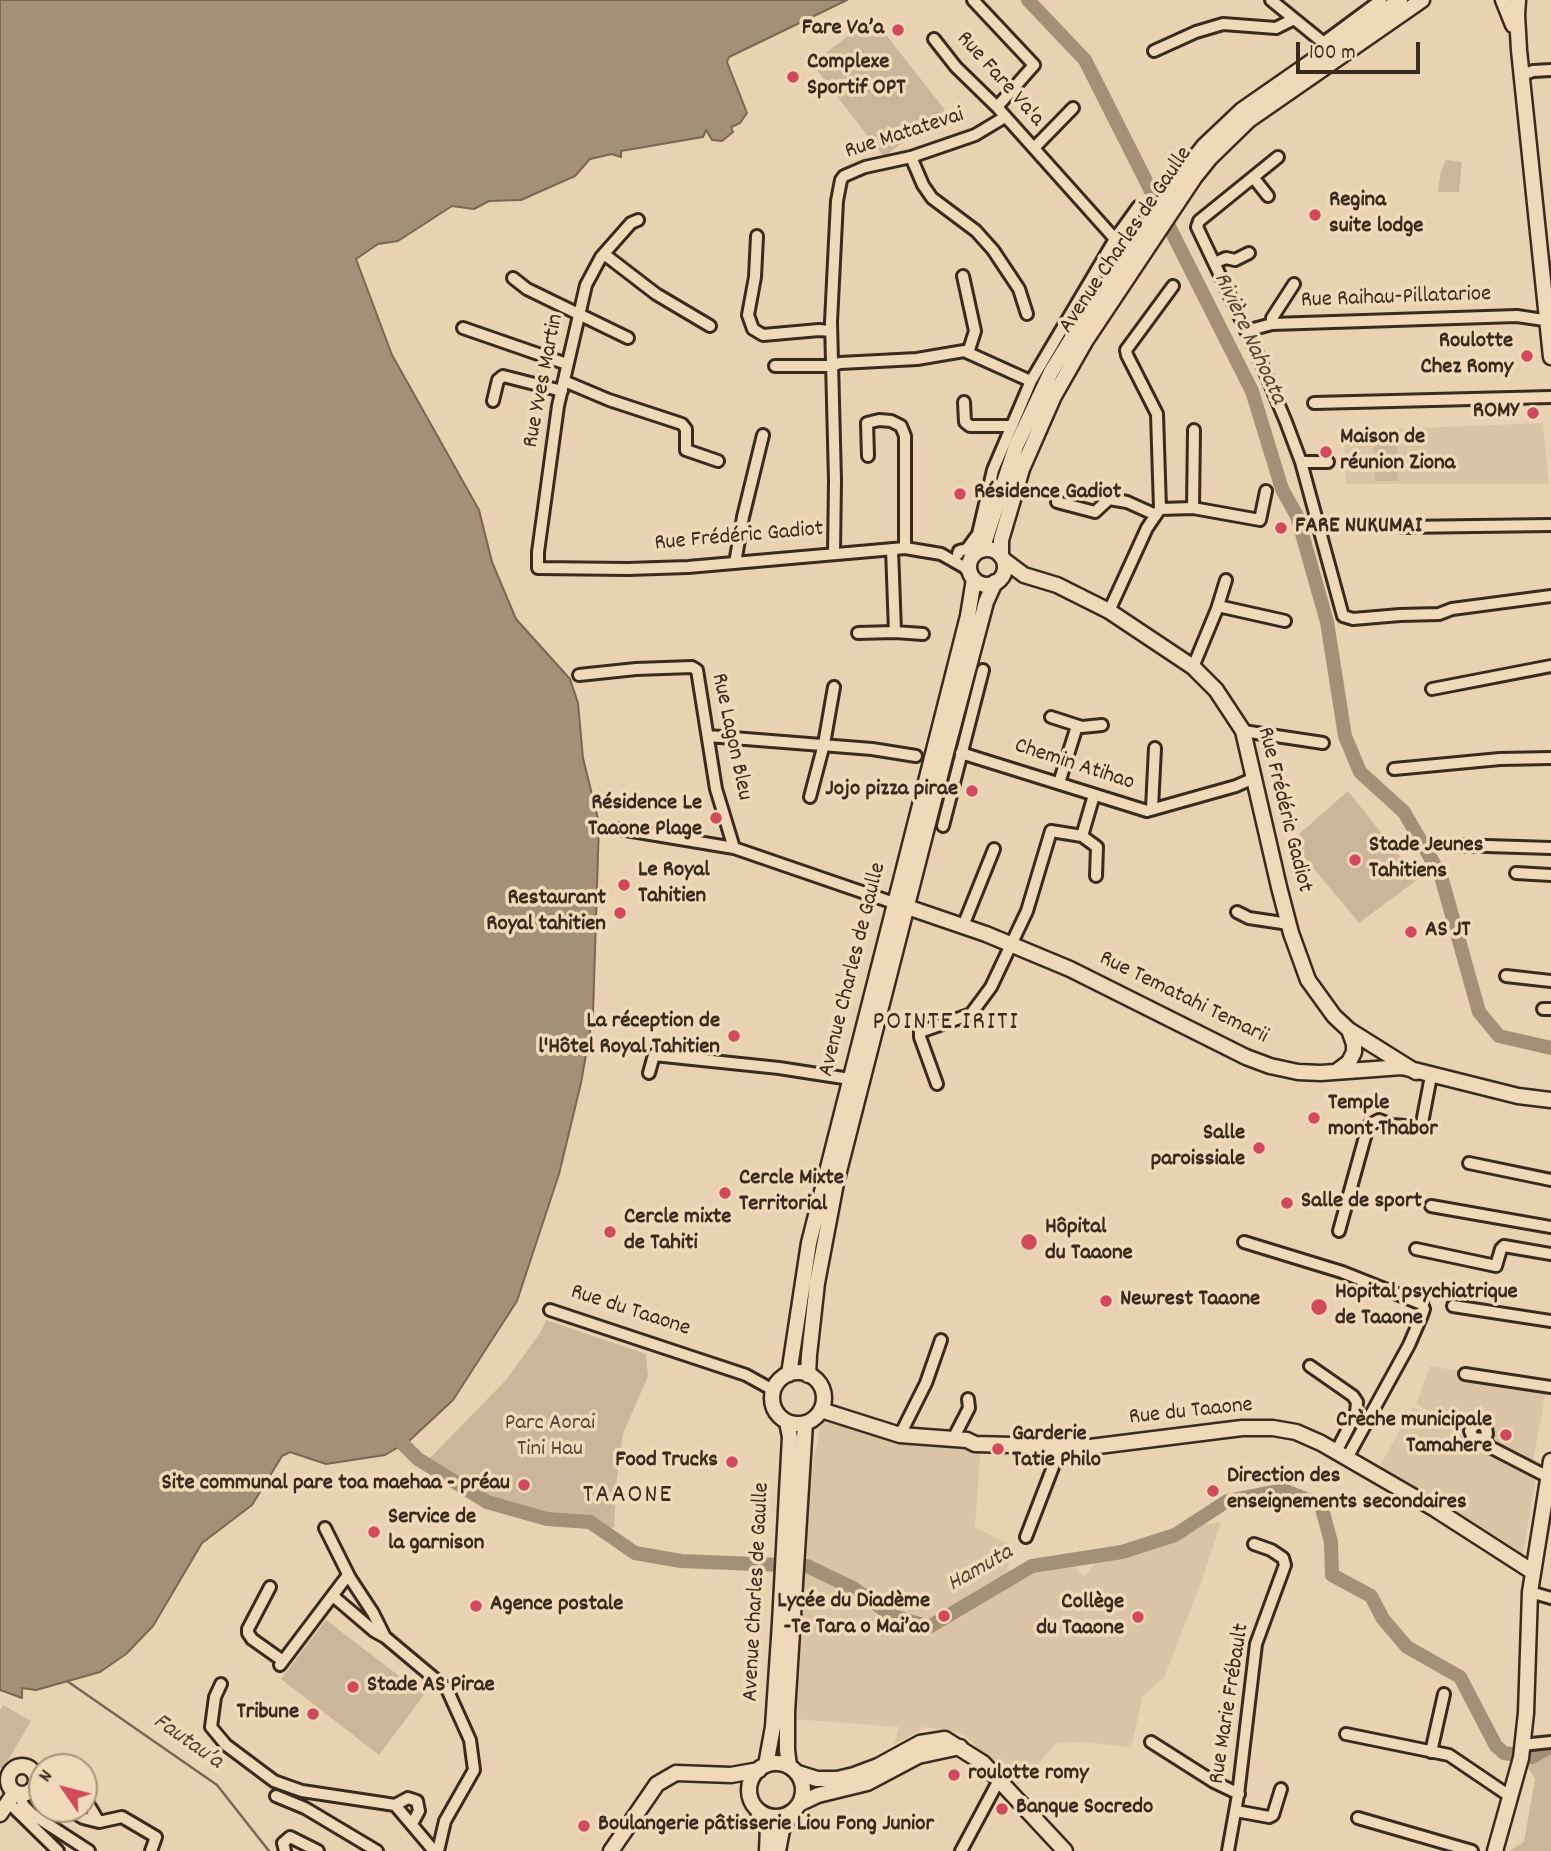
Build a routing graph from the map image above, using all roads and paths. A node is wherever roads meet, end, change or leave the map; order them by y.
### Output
1 (973, 0) edge
2 (1271, 0) edge
3 (1422, 0) edge
4 (1503, 0) edge
5 (1518, 0) edge
6 (1392, 2) edge
7 (1294, 19) junction
8 (934, 39) dead end
9 (1327, 46) junction
10 (1519, 50) junction
11 (1154, 51) dead end
12 (1551, 70) edge
13 (1522, 75) junction
14 (997, 107) junction
15 (1073, 108) dead end
16 (1005, 117) junction
17 (1034, 148) junction
18 (1278, 156) dead end
19 (911, 157) junction
20 (1254, 177) junction
21 (1268, 197) dead end
22 (1172, 199) junction
23 (1139, 208) dead end
24 (638, 220) dead end
25 (1152, 229) junction
26 (757, 236) dead end
27 (1115, 239) junction
28 (1249, 253) dead end
29 (604, 254) junction
30 (1214, 263) junction
31 (963, 276) dead end
32 (513, 278) dead end
33 (1294, 284) dead end
34 (1173, 286) dead end
35 (1027, 314) dead end
36 (579, 315) junction
37 (1272, 324) junction
38 (1549, 325) edge
39 (710, 326) dead end
40 (463, 328) dead end
41 (831, 331) junction
42 (1246, 331) junction
43 (628, 338) dead end
44 (968, 353) junction
45 (1551, 357) edge
46 (567, 364) junction
47 (775, 366) dead end
48 (831, 366) junction
49 (1026, 379) dead end
50 (563, 386) junction
51 (1551, 397) edge
52 (493, 401) dead end
53 (964, 402) dead end
54 (1314, 403) dead end
55 (1012, 426) junction
56 (1195, 430) dead end
57 (763, 435) dead end
58 (868, 456) dead end
59 (718, 461) dead end
60 (1301, 462) junction
61 (1328, 462) dead end
62 (1266, 491) dead end
63 (1057, 502) dead end
64 (1194, 508) junction
65 (1158, 512) junction
66 (1551, 525) edge
67 (1402, 527) dead end
68 (892, 548) junction
69 (905, 548) junction
70 (979, 551) junction
71 (834, 552) junction
72 (941, 554) junction
73 (958, 554) junction
74 (1002, 558) junction
75 (735, 563) junction
76 (540, 569) joint
77 (1024, 575) junction
78 (973, 577) junction
79 (997, 580) junction
80 (1226, 580) dead end
81 (1551, 596) edge
82 (1218, 606) junction
83 (1108, 611) junction
84 (1285, 621) dead end
85 (895, 632) junction
86 (859, 633) dead end
87 (923, 634) dead end
88 (1551, 666) edge
89 (1193, 667) junction
90 (984, 670) dead end
91 (579, 675) dead end
92 (834, 687) dead end
93 (1432, 689) dead end
94 (1051, 717) dead end
95 (1102, 725) dead end
96 (1077, 726) junction
97 (1243, 731) junction
98 (709, 736) junction
99 (1323, 743) dead end
100 (824, 744) junction
101 (1156, 748) dead end
102 (961, 753) junction
103 (916, 756) dead end
104 (1551, 758) edge
105 (1394, 769) dead end
106 (1254, 778) junction
107 (1059, 783) junction
108 (1094, 795) junction
109 (810, 797) dead end
110 (1152, 808) junction
111 (943, 827) dead end
112 (620, 829) dead end
113 (1082, 836) junction
114 (1455, 845) dead end
115 (734, 848) junction
116 (1551, 848) edge
117 (994, 849) dead end
118 (1516, 873) dead end
119 (1551, 875) edge
120 (1097, 876) dead end
121 (901, 905) junction
122 (1237, 912) dead end
123 (1289, 924) junction
124 (963, 926) junction
125 (1013, 944) junction
126 (1506, 976) dead end
127 (1551, 981) edge
128 (1349, 1030) junction
129 (1393, 1067) junction
130 (1337, 1071) junction
131 (1416, 1072) junction
132 (649, 1073) dead end
133 (1431, 1076) junction
134 (850, 1079) junction
135 (937, 1084) dead end
136 (1551, 1100) edge
137 (1469, 1163) dead end
138 (1551, 1180) edge
139 (1431, 1206) dead end
140 (1551, 1227) edge
141 (1339, 1231) dead end
142 (1244, 1242) dead end
143 (1416, 1249) dead end
144 (1551, 1254) edge
145 (1453, 1306) dead end
146 (550, 1310) dead end
147 (1551, 1321) edge
148 (941, 1340) dead end
149 (1310, 1366) dead end
150 (789, 1374) junction
151 (1465, 1374) dead end
152 (808, 1375) junction
153 (1551, 1387) edge
154 (773, 1390) junction
155 (968, 1399) dead end
156 (821, 1410) junction
157 (787, 1422) junction
158 (805, 1423) junction
159 (900, 1435) junction
160 (1483, 1439) dead end
161 (960, 1440) junction
162 (1059, 1443) junction
163 (1342, 1455) junction
164 (1551, 1461) edge
165 (1548, 1477) junction
166 (325, 1528) dead end
167 (1026, 1537) dead end
168 (1254, 1544) dead end
169 (789, 1559) junction
170 (1533, 1572) junction
171 (348, 1575) junction
172 (788, 1579) junction
173 (270, 1587) dead end
174 (1530, 1592) junction
175 (333, 1596) junction
176 (1551, 1598) edge
177 (385, 1637) junction
178 (221, 1684) dead end
179 (1444, 1694) dead end
180 (1346, 1734) dead end
181 (1151, 1742) dead end
182 (1551, 1742) edge
183 (1522, 1746) junction
184 (960, 1747) junction
185 (1431, 1752) junction
186 (763, 1767) junction
187 (793, 1770) junction
188 (667, 1778) junction
189 (999, 1780) junction
190 (1281, 1789) dead end
191 (24, 1792) edge
192 (1238, 1794) junction
193 (276, 1796) dead end
194 (1511, 1797) junction
195 (753, 1804) junction
196 (395, 1805) junction
197 (796, 1807) junction
198 (1236, 1811) junction
199 (1358, 1818) dead end
200 (99, 1822) edge
201 (412, 1824) junction
202 (58, 1851) edge
203 (89, 1851) edge
204 (151, 1851) edge
205 (285, 1851) edge
206 (318, 1851) edge
207 (377, 1851) edge
208 (436, 1851) edge
209 (611, 1851) edge
210 (767, 1851) edge
211 (778, 1851) edge
212 (961, 1851) edge
213 (1065, 1851) edge
214 (1228, 1851) edge
215 (1472, 1851) edge
216 (1495, 1851) edge

1 - 14 street
2 - 7 street
3 - 22 main road, Avenue Charles de Gaulle
4 - 10 main road
5 - 10 main road
6 - 9 main road, Avenue Charles de Gaulle
7 - 9 street
7 - 11 street
8 - 14 street, Rue Fare Va'a
9 - 22 main road, Avenue Charles de Gaulle
10 - 13 main road
12 - 13 street
13 - 38 main road
14 - 16 street, Rue Fare Va'a
15 - 17 street, Rue Fare Va'a
16 - 17 street, Rue Fare Va'a
16 - 19 street, Rue Matatevai
17 - 27 street, Rue Fare Va'a
18 - 20 street
19 - 35 street
19 - 41 street, Rue Matatevai
20 - 21 street
20 - 30 street
22 - 25 main road, Avenue Charles de Gaulle
23 - 27 street
24 - 29 street, Rue Yves Martin
25 - 70 main road, Avenue Charles de Gaulle
25 - 74 main road, Avenue Charles de Gaulle
26 - 41 street
27 - 55 street
28 - 30 street
29 - 36 street, Rue Yves Martin
29 - 39 street
30 - 42 street
31 - 44 street
32 - 36 street
33 - 37 street
34 - 65 street
36 - 43 street
36 - 46 street, Rue Yves Martin
37 - 38 street, Rue Raihau-Pillatarioe
37 - 42 street, Rue Raihau-Pillatarioe
38 - 45 main road
40 - 46 street
41 - 48 street, Rue Matatevai
42 - 60 street
44 - 48 street
44 - 49 street
46 - 50 street, Rue Yves Martin
47 - 48 street
48 - 71 street, Rue Matatevai
50 - 52 street
50 - 59 street
50 - 76 street, Rue Yves Martin
51 - 54 street
53 - 55 street
55 - 73 street
56 - 64 street
57 - 75 street
58 - 69 street
60 - 61 street
60 - 81 street
62 - 64 street
63 - 65 street
64 - 65 street
65 - 83 street
66 - 67 street
68 - 69 street, Rue Frédéric Gadiot
68 - 71 street, Rue Frédéric Gadiot
68 - 85 street
69 - 72 street, Rue Frédéric Gadiot
70 - 73 street, Rue Frédéric Gadiot
70 - 74 main road
70 - 78 main road
71 - 75 street, Rue Frédéric Gadiot
72 - 73 street, Rue Frédéric Gadiot
72 - 78 street, Rue Frédéric Gadiot
74 - 77 main road, Rue Frédéric Gadiot
74 - 79 main road
75 - 76 street, Rue Frédéric Gadiot
77 - 79 main road, Rue Frédéric Gadiot
77 - 83 main road, Rue Frédéric Gadiot
78 - 79 main road
78 - 121 main road, Avenue Charles de Gaulle
79 - 121 main road, Avenue Charles de Gaulle
80 - 82 street
82 - 84 street
82 - 89 street
83 - 89 main road, Rue Frédéric Gadiot
85 - 86 street
85 - 87 street
88 - 93 street
89 - 97 main road, Rue Frédéric Gadiot
90 - 102 street
91 - 98 street, Rue Lagon Bleu
92 - 100 street
94 - 96 street
95 - 96 street
96 - 107 street
97 - 99 street
97 - 106 main road, Rue Frédéric Gadiot
98 - 100 street
98 - 115 street, Rue Lagon Bleu
100 - 103 street
100 - 109 street
101 - 110 street
102 - 107 street, Chemin Atihao
102 - 111 street
104 - 105 street
106 - 110 street, Chemin Atihao
106 - 123 main road, Rue Frédéric Gadiot
107 - 108 street, Chemin Atihao
108 - 110 street, Chemin Atihao
108 - 113 street
112 - 115 street, Rue Tematahi Temarii
113 - 120 street
113 - 125 street
114 - 116 street
115 - 121 street, Rue Tematahi Temarii
117 - 124 street
118 - 119 street
121 - 124 main road, Rue Tematahi Temarii
121 - 134 main road, Avenue Charles de Gaulle
121 - 152 main road, Avenue Charles de Gaulle
122 - 123 street
123 - 128 main road, Rue Frédéric Gadiot
124 - 125 main road, Rue Tematahi Temarii
125 - 130 main road, Rue Tematahi Temarii
125 - 135 street
126 - 127 street
128 - 129 main road, Rue Frédéric Gadiot
128 - 130 main road
128 - 131 main road, Rue Frédéric Gadiot
129 - 130 main road, Rue Tematahi Temarii
129 - 131 main road, Rue Tematahi Temarii
131 - 133 main road
132 - 134 street
133 - 136 main road
133 - 141 street
134 - 150 main road, Avenue Charles de Gaulle
137 - 138 street
139 - 140 street
142 - 163 street
143 - 144 street
145 - 147 street
146 - 154 street, Rue du Taaone
148 - 159 street
149 - 163 street
150 - 152 main road
150 - 154 main road
151 - 153 street
152 - 156 main road
154 - 157 main road, Avenue Charles de Gaulle
155 - 161 street
156 - 158 main road
156 - 159 main road, Rue du Taaone
157 - 158 main road
157 - 169 main road, Avenue Charles de Gaulle
158 - 169 main road, Avenue Charles de Gaulle
159 - 161 main road, Rue du Taaone
160 - 165 street
161 - 162 main road, Rue du Taaone
162 - 163 main road, Rue du Taaone
162 - 167 street
163 - 170 main road, Rue du Taaone
164 - 165 main road
165 - 170 main road
166 - 171 street
168 - 192 street, Rue Marie Frébault
169 - 172 main road, Avenue Charles de Gaulle
170 - 174 main road
171 - 175 street
171 - 177 street
172 - 186 main road, Avenue Charles de Gaulle
172 - 187 main road, Avenue Charles de Gaulle
173 - 175 street
174 - 176 street
174 - 183 main road
175 - 177 street
177 - 208 street
178 - 196 street
179 - 185 street
180 - 185 street
181 - 192 street
182 - 183 street
183 - 194 main road
184 - 187 main road
184 - 189 main road
184 - 197 main road
185 - 194 street
186 - 187 main road
186 - 188 main road
186 - 195 main road
187 - 197 main road
188 - 195 main road
188 - 209 main road
189 - 212 street
189 - 213 main road
190 - 198 street
191 - 202 street
191 - 203 street
192 - 198 street, Rue Marie Frébault
193 - 207 street
194 - 216 main road
195 - 197 main road
195 - 210 main road
196 - 201 street
196 - 201 street
197 - 211 main road
198 - 214 street, Rue Marie Frébault
199 - 215 street
200 - 204 street
201 - 208 street
205 - 206 street

